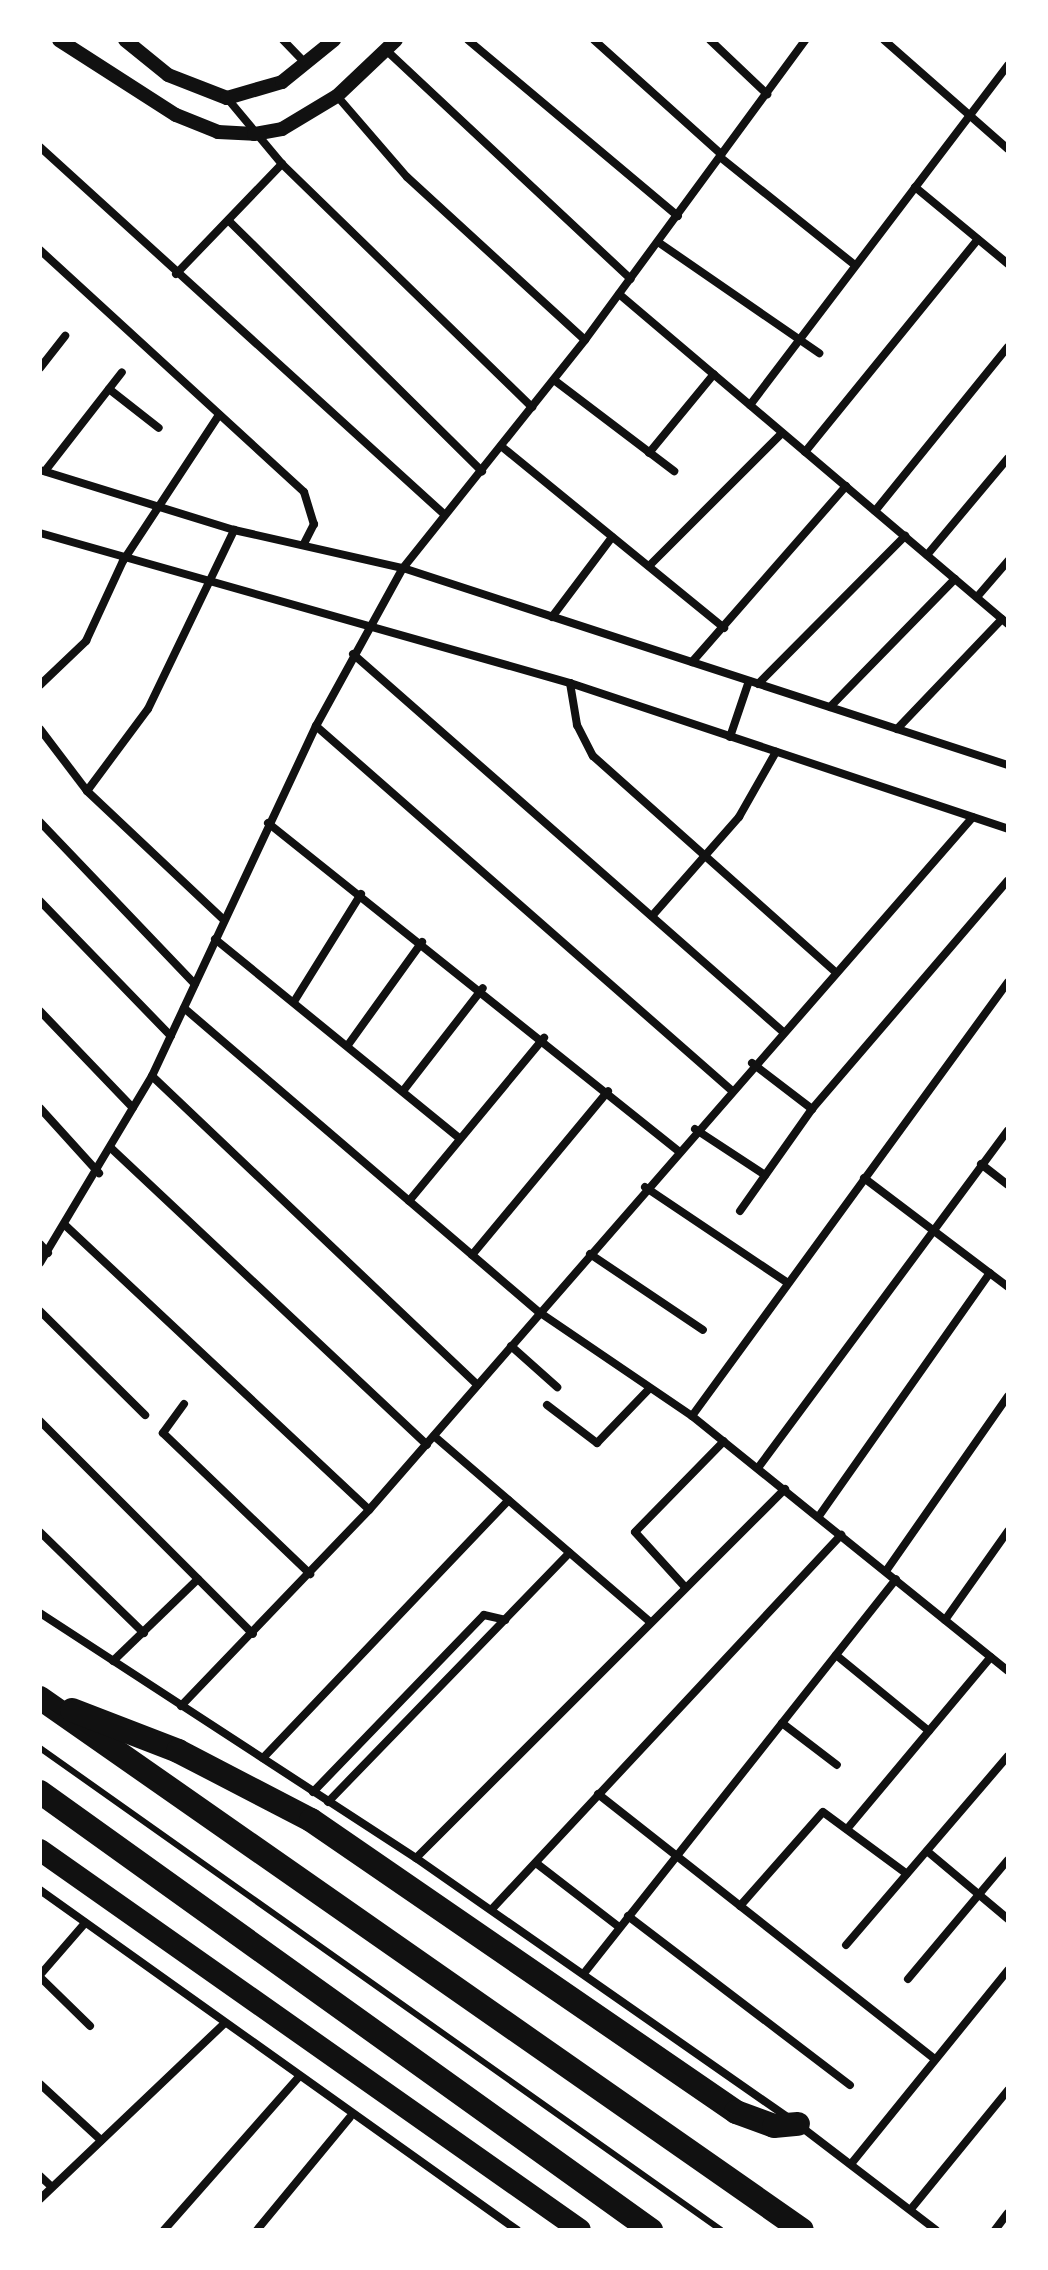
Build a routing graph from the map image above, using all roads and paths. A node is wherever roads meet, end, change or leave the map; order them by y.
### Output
1 (59, 40) edge
2 (125, 40) edge
3 (283, 40) edge
4 (334, 40) edge
5 (468, 40) edge
6 (594, 40) edge
7 (710, 40) edge
8 (805, 40) edge
9 (884, 40) edge
10 (391, 45) edge
11 (307, 65) junction
12 (1008, 65) edge
13 (767, 94) junction
14 (337, 96) junction
15 (227, 98) junction
16 (970, 116) junction
17 (254, 134) junction
18 (40, 147) edge
19 (1008, 149) edge
20 (720, 156) junction
21 (282, 164) junction
22 (915, 187) junction
23 (678, 216) junction
24 (229, 221) junction
25 (978, 239) junction
26 (658, 242) junction
27 (40, 250) edge
28 (1008, 264) edge
29 (855, 265) junction
30 (176, 274) junction
31 (631, 279) junction
32 (619, 294) junction
33 (65, 336) dead end
34 (799, 339) junction
35 (585, 340) junction
36 (1008, 347) edge
37 (819, 353) dead end
38 (40, 368) edge
39 (122, 372) dead end
40 (714, 374) junction
41 (554, 380) junction
42 (109, 389) junction
43 (750, 405) junction
44 (532, 407) junction
45 (219, 415) junction
46 (159, 428) dead end
47 (782, 433) junction
48 (501, 446) junction
49 (805, 452) junction
50 (649, 453) junction
51 (1008, 458) edge
52 (43, 470) edge
53 (482, 471) junction
54 (674, 471) dead end
55 (846, 486) junction
56 (156, 507) junction
57 (875, 511) junction
58 (445, 515) junction
59 (234, 530) junction
60 (40, 533) edge
61 (905, 536) junction
62 (612, 537) junction
63 (304, 544) junction
64 (927, 555) junction
65 (123, 561) junction
66 (1008, 561) edge
67 (649, 566) junction
68 (403, 568) junction
69 (955, 579) junction
70 (209, 586) junction
71 (977, 597) junction
72 (552, 617) junction
73 (1005, 621) edge
74 (368, 625) junction
75 (724, 628) junction
76 (353, 654) junction
77 (692, 662) junction
78 (754, 682) junction
79 (570, 683) junction
80 (40, 685) edge
81 (830, 707) junction
82 (316, 726) junction
83 (40, 729) edge
84 (897, 729) junction
85 (730, 737) junction
86 (776, 752) junction
87 (1008, 765) edge
88 (87, 791) junction
89 (973, 817) junction
90 (40, 822) edge
91 (268, 823) junction
92 (1008, 829) edge
93 (705, 856) junction
94 (1008, 880) edge
95 (361, 894) junction
96 (40, 901) edge
97 (652, 916) junction
98 (224, 920) junction
99 (215, 939) junction
100 (422, 942) junction
101 (834, 971) junction
102 (1008, 982) edge
103 (195, 984) junction
104 (483, 988) junction
105 (295, 1000) junction
106 (184, 1008) junction
107 (40, 1011) edge
108 (781, 1030) junction
109 (171, 1036) junction
110 (544, 1038) junction
111 (348, 1045) junction
112 (752, 1063) junction
113 (152, 1076) junction
114 (730, 1089) junction
115 (403, 1091) junction
116 (608, 1091) junction
117 (40, 1108) edge
118 (133, 1108) junction
119 (812, 1109) junction
120 (695, 1129) junction
121 (1008, 1130) edge
122 (460, 1139) junction
123 (112, 1149) junction
124 (677, 1150) junction
125 (981, 1164) junction
126 (99, 1173) junction
127 (765, 1175) junction
128 (864, 1178) junction
129 (1008, 1185) edge
130 (645, 1187) junction
131 (409, 1201) junction
132 (740, 1211) dead end
133 (66, 1226) junction
134 (930, 1227) junction
135 (40, 1244) edge
136 (48, 1253) junction
137 (590, 1254) junction
138 (472, 1255) junction
139 (40, 1263) edge
140 (990, 1273) junction
141 (788, 1283) junction
142 (1008, 1287) edge
143 (40, 1311) edge
144 (539, 1312) junction
145 (703, 1330) dead end
146 (511, 1346) junction
147 (478, 1385) junction
148 (557, 1387) dead end
149 (650, 1388) junction
150 (1008, 1396) edge
151 (184, 1404) dead end
152 (547, 1405) dead end
153 (145, 1415) dead end
154 (692, 1416) junction
155 (40, 1421) edge
156 (434, 1436) junction
157 (724, 1441) junction
158 (427, 1445) junction
159 (758, 1468) junction
160 (785, 1489) junction
161 (509, 1500) junction
162 (369, 1510) junction
163 (819, 1516) junction
164 (1008, 1531) edge
165 (40, 1532) edge
166 (841, 1535) junction
167 (569, 1553) junction
168 (886, 1571) junction
169 (310, 1574) junction
170 (198, 1579) junction
171 (896, 1579) junction
172 (685, 1587) junction
173 (40, 1613) edge
174 (505, 1620) junction
175 (945, 1620) junction
176 (649, 1621) junction
177 (144, 1633) junction
178 (253, 1634) junction
179 (836, 1655) junction
180 (991, 1657) junction
181 (113, 1661) junction
182 (1007, 1669) edge
183 (40, 1698) edge
184 (181, 1706) junction
185 (782, 1723) junction
186 (929, 1731) junction
187 (40, 1748) edge
188 (1008, 1756) edge
189 (263, 1758) junction
190 (837, 1765) dead end
191 (40, 1792) edge
192 (313, 1792) junction
193 (598, 1794) junction
194 (328, 1802) junction
195 (847, 1829) junction
196 (40, 1850) edge
197 (927, 1851) junction
198 (676, 1855) junction
199 (416, 1858) junction
200 (1008, 1860) edge
201 (536, 1863) junction
202 (907, 1874) junction
203 (40, 1890) edge
204 (979, 1895) junction
205 (740, 1906) junction
206 (492, 1909) junction
207 (628, 1916) junction
208 (1008, 1919) edge
209 (85, 1923) junction
210 (619, 1927) junction
211 (846, 1945) dead end
212 (1008, 1970) edge
213 (585, 1972) junction
214 (40, 1976) edge
215 (908, 1979) dead end
216 (224, 2024) junction
217 (90, 2026) dead end
218 (935, 2059) junction
219 (298, 2078) junction
220 (40, 2084) edge
221 (850, 2085) dead end
222 (1008, 2090) edge
223 (350, 2117) junction
224 (798, 2124) junction
225 (101, 2140) junction
226 (851, 2164) junction
227 (40, 2176) edge
228 (52, 2187) junction
229 (40, 2199) edge
230 (911, 2209) junction
231 (1008, 2213) edge
232 (164, 2230) edge
233 (257, 2230) edge
234 (517, 2230) edge
235 (580, 2230) edge
236 (651, 2230) edge
237 (721, 2230) edge
238 (802, 2230) edge
239 (936, 2230) edge
240 (995, 2230) edge

1 - 17 street
2 - 15 street
3 - 11 street
4 - 11 street
5 - 23 street
6 - 20 street
7 - 13 street
8 - 13 street
9 - 16 street
10 - 14 street
10 - 31 street
11 - 15 street
12 - 16 street
13 - 20 street
14 - 17 street
14 - 35 street
15 - 17 street
16 - 19 street
16 - 22 street
17 - 21 street
18 - 30 street
20 - 23 street
20 - 29 street
21 - 24 street
21 - 44 street
22 - 25 street
22 - 29 street
23 - 26 street
24 - 30 street
24 - 53 street
25 - 28 street
25 - 49 street
26 - 31 street
26 - 34 street
27 - 45 street
29 - 34 street
30 - 58 street
31 - 32 street
32 - 35 street
32 - 40 street
33 - 38 street
34 - 37 street
34 - 43 street
35 - 41 street
36 - 57 street
39 - 42 street
40 - 43 street
40 - 50 street
41 - 44 street
41 - 50 street
42 - 46 street
42 - 52 street
43 - 47 street
44 - 48 street
45 - 56 street
45 - 63 street
47 - 49 street
47 - 67 street
48 - 53 street
48 - 62 street
49 - 55 street
50 - 54 street
51 - 64 street
52 - 56 street
53 - 58 street
55 - 57 street
55 - 75 street
56 - 59 street
56 - 65 street
57 - 61 street
58 - 68 street
59 - 63 street
59 - 70 street
60 - 65 street
61 - 64 street
61 - 78 street
62 - 67 street
62 - 72 street
63 - 68 street
64 - 69 street
65 - 70 street
65 - 80 street
66 - 71 street
67 - 75 street
68 - 72 street
68 - 74 street
69 - 71 street
69 - 81 street
70 - 74 street
70 - 88 street
71 - 73 street
72 - 77 street
73 - 84 street
74 - 76 street
74 - 79 street
75 - 77 street
76 - 82 street
76 - 97 street
77 - 78 street
78 - 81 street
78 - 85 street
79 - 85 street
79 - 93 street
81 - 84 street
82 - 91 street
82 - 114 street
83 - 88 street
84 - 87 street
85 - 86 street
86 - 89 street
86 - 93 street
88 - 98 street
89 - 92 street
89 - 101 street
90 - 103 street
91 - 95 street
91 - 98 street
93 - 97 street
93 - 101 street
94 - 119 street
95 - 100 street
95 - 105 street
96 - 109 street
97 - 108 street
98 - 99 street
99 - 103 street
99 - 105 street
100 - 104 street
100 - 111 street
101 - 108 street
102 - 128 street
103 - 106 street
104 - 110 street
104 - 115 street
105 - 111 street
106 - 109 street
106 - 131 street
107 - 118 street
108 - 112 street
109 - 113 street
110 - 116 street
110 - 122 street
111 - 115 street
112 - 114 street
112 - 119 street
113 - 118 street
113 - 147 street
114 - 120 street
115 - 122 street
116 - 124 street
116 - 138 street
117 - 126 street
118 - 123 street
119 - 127 street
120 - 124 street
120 - 127 street
121 - 125 street
122 - 131 street
123 - 126 street
123 - 158 street
124 - 130 street
125 - 129 street
125 - 134 street
126 - 133 street
127 - 132 street
128 - 134 street
128 - 141 street
130 - 137 street
130 - 141 street
131 - 138 street
133 - 136 street
133 - 162 street
134 - 140 street
134 - 159 street
135 - 136 street
136 - 139 street
137 - 144 street
137 - 145 street
138 - 144 street
140 - 142 street
140 - 163 street
141 - 154 street
143 - 153 street
144 - 146 street
144 - 149 street
146 - 147 street
146 - 148 street
147 - 156 street
149 - 152 street
149 - 154 street
150 - 168 street
151 - 169 street
154 - 157 street
155 - 170 street
156 - 158 street
156 - 161 street
157 - 159 street
157 - 172 street
158 - 162 street
159 - 160 street
160 - 163 street
160 - 172 street
161 - 167 street
161 - 189 street
162 - 169 street
163 - 166 street
164 - 175 street
165 - 177 street
166 - 168 street
166 - 193 street
167 - 174 street
167 - 176 street
168 - 171 street
169 - 178 street
170 - 177 street
170 - 178 street
171 - 175 street
171 - 179 street
172 - 176 street
173 - 181 street
174 - 192 street
174 - 194 street
175 - 180 street
176 - 199 street
177 - 181 street
178 - 184 street
179 - 185 street
179 - 186 street
180 - 182 street
180 - 186 street
181 - 184 street
183 - 224 highway
183 - 238 highway
184 - 189 street
185 - 190 street
185 - 198 street
186 - 195 street
187 - 237 lane
188 - 197 street
189 - 192 street
191 - 236 highway
192 - 194 street
193 - 198 street
193 - 201 street
194 - 199 street
195 - 202 street
195 - 205 street
196 - 235 highway
197 - 202 street
197 - 204 street
198 - 205 street
198 - 207 street
199 - 206 street
200 - 204 street
201 - 206 street
201 - 210 street
202 - 211 street
203 - 209 street
204 - 208 street
204 - 215 street
205 - 218 street
206 - 213 street
207 - 210 street
207 - 221 street
209 - 214 street
209 - 216 street
210 - 213 street
212 - 218 street
213 - 224 street
214 - 217 street
216 - 219 street
216 - 225 street
218 - 226 street
219 - 223 street
219 - 232 street
220 - 225 street
222 - 230 street
223 - 233 street
223 - 234 street
224 - 226 street
225 - 228 street
226 - 230 street
227 - 228 street
228 - 229 street
230 - 239 street
231 - 240 street

